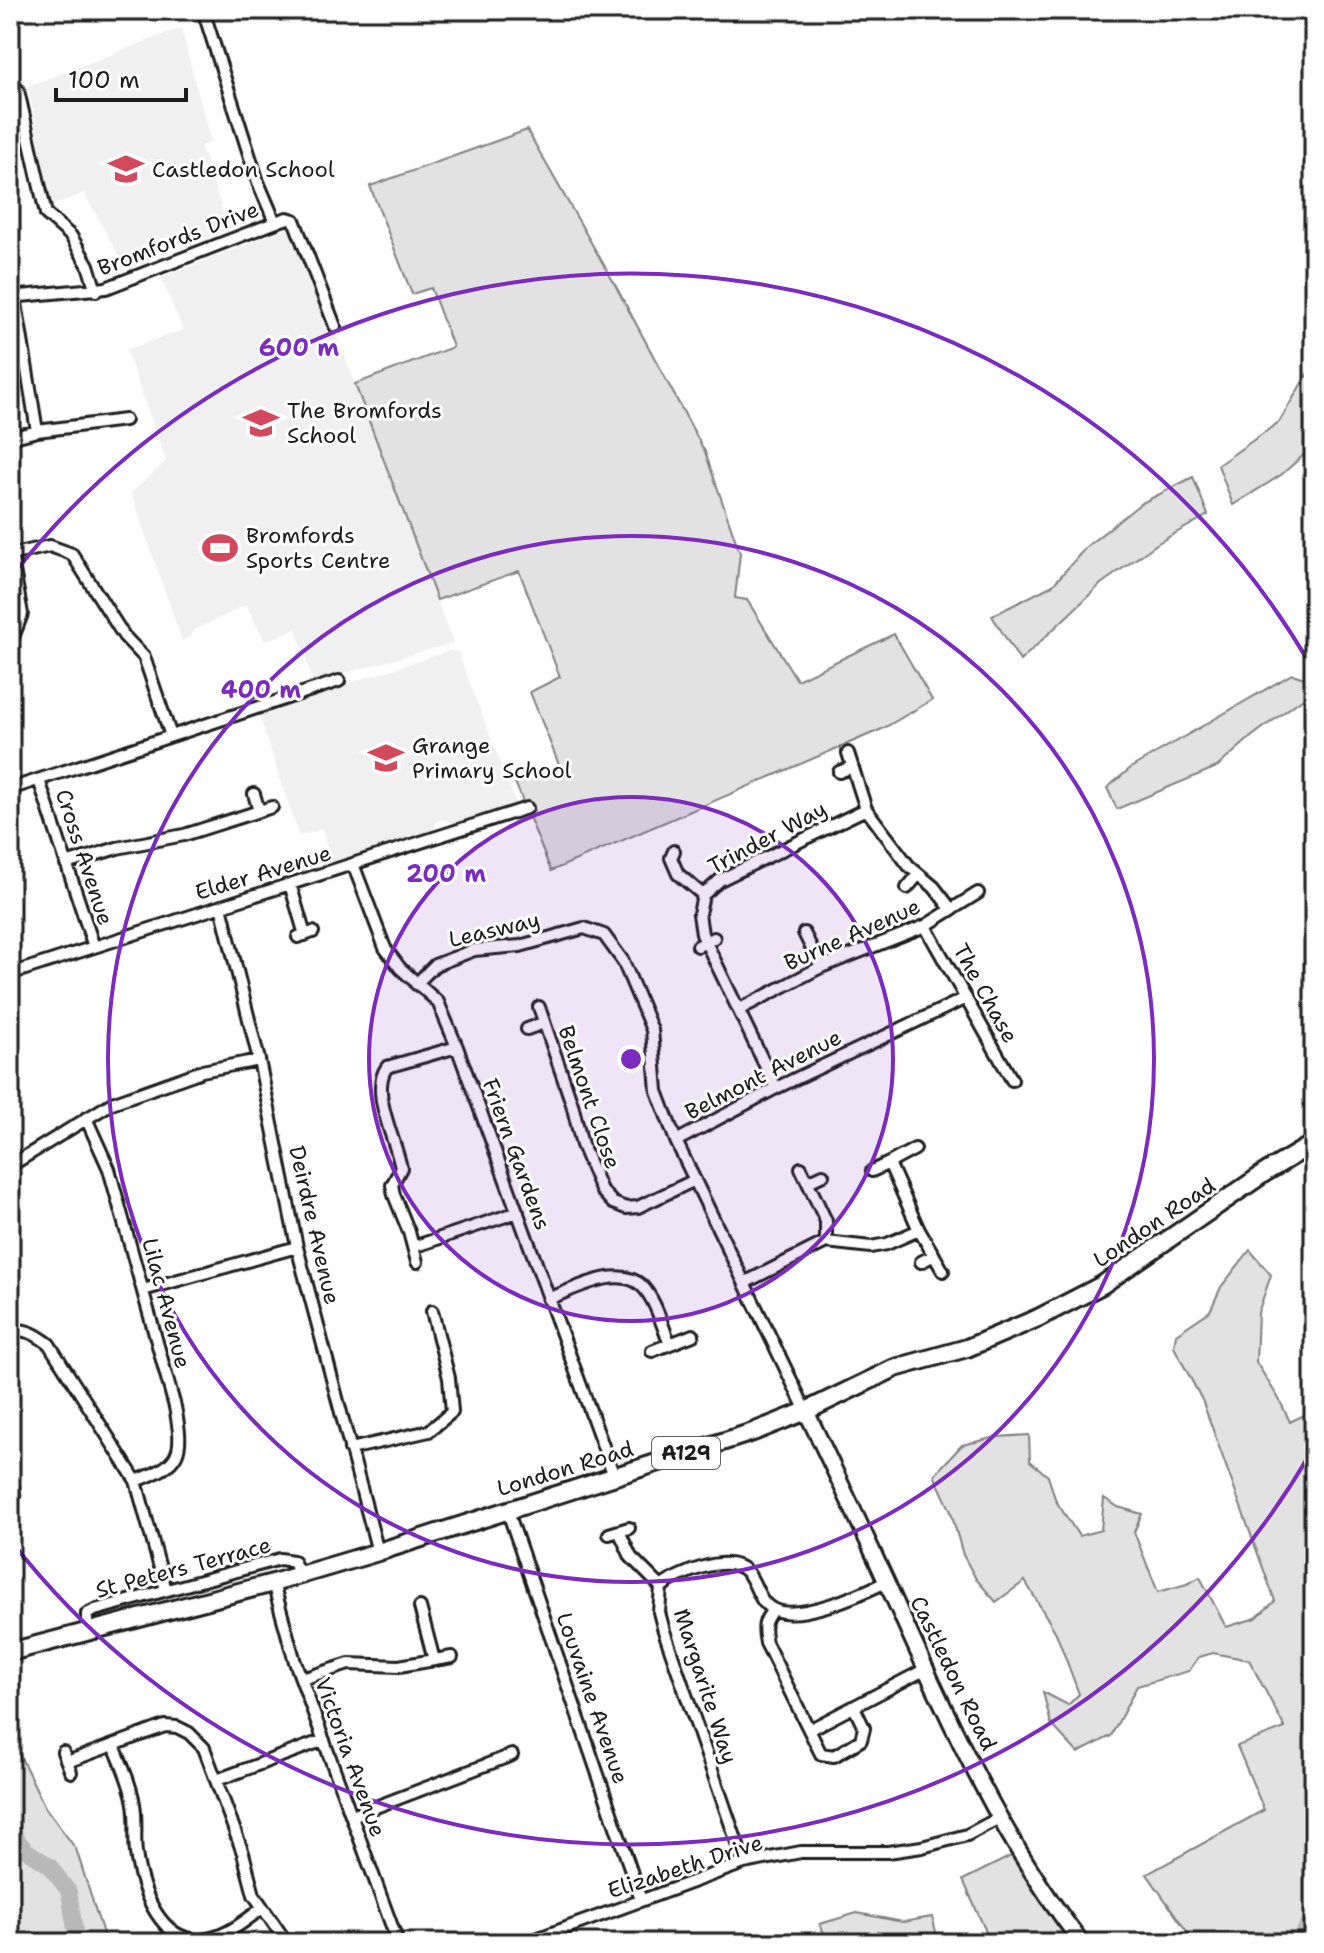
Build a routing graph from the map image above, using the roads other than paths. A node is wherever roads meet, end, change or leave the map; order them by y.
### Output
1 (203, 10) edge
2 (18, 90) dead end
3 (16, 105) edge
4 (275, 222) junction
5 (96, 291) junction
6 (12, 297) edge
7 (335, 326) dead end
8 (125, 420) dead end
9 (37, 431) junction
10 (10, 438) edge
11 (10, 554) edge
12 (10, 645) edge
13 (339, 681) dead end
14 (171, 736) junction
15 (848, 753) dead end
16 (852, 767) junction
17 (839, 772) dead end
18 (39, 780) junction
19 (10, 789) edge
20 (254, 794) dead end
21 (272, 807) dead end
22 (527, 808) dead end
23 (866, 809) junction
24 (259, 811) junction
25 (674, 851) dead end
26 (66, 864) junction
27 (353, 864) junction
28 (918, 875) junction
29 (290, 884) junction
30 (907, 888) dead end
31 (978, 893) dead end
32 (703, 895) junction
33 (221, 906) junction
34 (951, 909) junction
35 (925, 926) junction
36 (804, 933) dead end
37 (306, 935) dead end
38 (94, 947) junction
39 (821, 967) junction
40 (10, 974) edge
41 (416, 984) junction
42 (966, 998) junction
43 (539, 1007) dead end
44 (740, 1009) junction
45 (544, 1023) junction
46 (527, 1029) dead end
47 (457, 1047) junction
48 (259, 1060) junction
49 (1012, 1080) dead end
50 (776, 1088) junction
51 (86, 1118) junction
52 (676, 1141) junction
53 (1314, 1143) edge
54 (915, 1149) dead end
55 (889, 1163) junction
56 (10, 1166) edge
57 (801, 1168) dead end
58 (872, 1171) dead end
59 (823, 1175) dead end
60 (695, 1180) junction
61 (808, 1182) junction
62 (518, 1212) junction
63 (919, 1230) junction
64 (826, 1242) junction
65 (297, 1247) junction
66 (413, 1247) junction
67 (934, 1255) junction
68 (417, 1262) dead end
69 (921, 1262) dead end
70 (943, 1271) dead end
71 (746, 1282) junction
72 (143, 1290) junction
73 (548, 1299) junction
74 (432, 1311) dead end
75 (10, 1330) edge
76 (693, 1335) dead end
77 (670, 1344) junction
78 (652, 1351) dead end
79 (806, 1411) junction
80 (350, 1449) junction
81 (10, 1473) edge
82 (614, 1476) junction
83 (136, 1481) junction
84 (10, 1495) edge
85 (507, 1509) junction
86 (619, 1531) dead end
87 (378, 1552) junction
88 (300, 1574) junction
89 (886, 1582) junction
90 (273, 1583) junction
91 (661, 1587) junction
92 (166, 1590) junction
93 (420, 1607) dead end
94 (773, 1610) junction
95 (87, 1632) junction
96 (10, 1652) edge
97 (452, 1657) dead end
98 (434, 1660) junction
99 (924, 1670) junction
100 (302, 1679) junction
101 (854, 1707) junction
102 (809, 1730) junction
103 (324, 1740) junction
104 (114, 1745) junction
105 (512, 1755) dead end
106 (67, 1762) dead end
107 (217, 1780) junction
108 (352, 1816) junction
109 (1001, 1817) junction
110 (744, 1863) junction
111 (641, 1900) junction
112 (261, 1909) junction
113 (287, 1943) edge
114 (398, 1943) edge
115 (525, 1943) edge
116 (1082, 1943) edge

1 - 4 street
2 - 3 street
3 - 5 street
4 - 5 street, Bromfords Drive
4 - 7 street, Bromfords Drive
5 - 6 street, Bromfords Drive
6 - 9 street
8 - 9 street
9 - 10 street
11 - 12 street
11 - 14 street
13 - 14 street
14 - 18 street
15 - 16 street
16 - 17 street
16 - 23 street
18 - 19 street
18 - 26 street, Cross Avenue
20 - 24 street
21 - 24 street
22 - 27 street, Elder Avenue
23 - 28 street
23 - 32 street, Trinder Way
24 - 26 street
25 - 32 street
26 - 38 street, Cross Avenue
27 - 29 street, Elder Avenue
27 - 41 street, Friern Gardens
28 - 30 street
28 - 34 street
29 - 33 street, Elder Avenue
29 - 37 street
31 - 34 street, Burne Avenue
32 - 44 street, Trinder Way
33 - 38 street, Elder Avenue
33 - 48 street, Deirdre Avenue
34 - 35 street, Burne Avenue
35 - 39 street, Burne Avenue
35 - 42 street, The Chase
36 - 39 street
38 - 40 street, Elder Avenue
39 - 44 street, Burne Avenue
41 - 47 street, Friern Gardens
41 - 52 street, Leasway
42 - 49 street, The Chase
42 - 50 street, Belmont Avenue
43 - 45 street, Belmont Close
44 - 50 street, Trinder Way
45 - 46 street
45 - 60 street, Belmont Close
47 - 62 street, Friern Gardens
47 - 66 street
48 - 51 street
48 - 65 street, Deirdre Avenue
50 - 52 street, Belmont Avenue
51 - 56 street
51 - 72 street, Lilac Avenue
52 - 60 street, Belmont Avenue
53 - 79 main road, London Road / A129
54 - 55 street
55 - 58 street
55 - 63 street
57 - 61 street
59 - 61 street
60 - 71 street, Belmont Avenue
61 - 64 street
62 - 66 street
62 - 73 street, Friern Gardens
63 - 64 street
63 - 67 street
64 - 71 street
65 - 72 street
65 - 80 street, Deirdre Avenue
66 - 68 street
67 - 69 street
67 - 70 street
71 - 79 street, Belmont Avenue
72 - 83 street, Lilac Avenue
73 - 77 street
73 - 82 street, Friern Gardens
74 - 80 street
75 - 83 street
76 - 77 street
77 - 78 street
79 - 82 main road, London Road / A129
79 - 89 street, Castledon Road
80 - 87 street, Deirdre Avenue
81 - 84 street
82 - 85 main road, London Road / A129
83 - 92 street
85 - 87 main road, London Road / A129
85 - 111 street, Louvaine Avenue
86 - 91 street, Margarite Way
87 - 88 main road, London Road / A129
88 - 90 main road, London Road / A129
88 - 92 street, St Peters Terrace
89 - 94 street
89 - 99 street, Castledon Road
90 - 95 main road, London Road / A129
90 - 100 street, Victoria Avenue
91 - 94 street
91 - 110 street, Margarite Way
92 - 95 street, St Peters Terrace
93 - 98 street
94 - 102 street
95 - 96 main road, London Road / A129
97 - 98 street
98 - 100 street
99 - 101 street
99 - 109 street, Castledon Road
100 - 103 street, Victoria Avenue
101 - 102 street
101 - 102 street
103 - 107 street
103 - 108 street, Victoria Avenue
104 - 106 street
104 - 107 street
104 - 112 street
105 - 108 street
107 - 112 street
108 - 114 street, Victoria Avenue
109 - 110 street, Elizabeth Drive
109 - 116 street, Castledon Road
110 - 111 street, Elizabeth Drive
111 - 115 street, Elizabeth Drive
112 - 113 street

